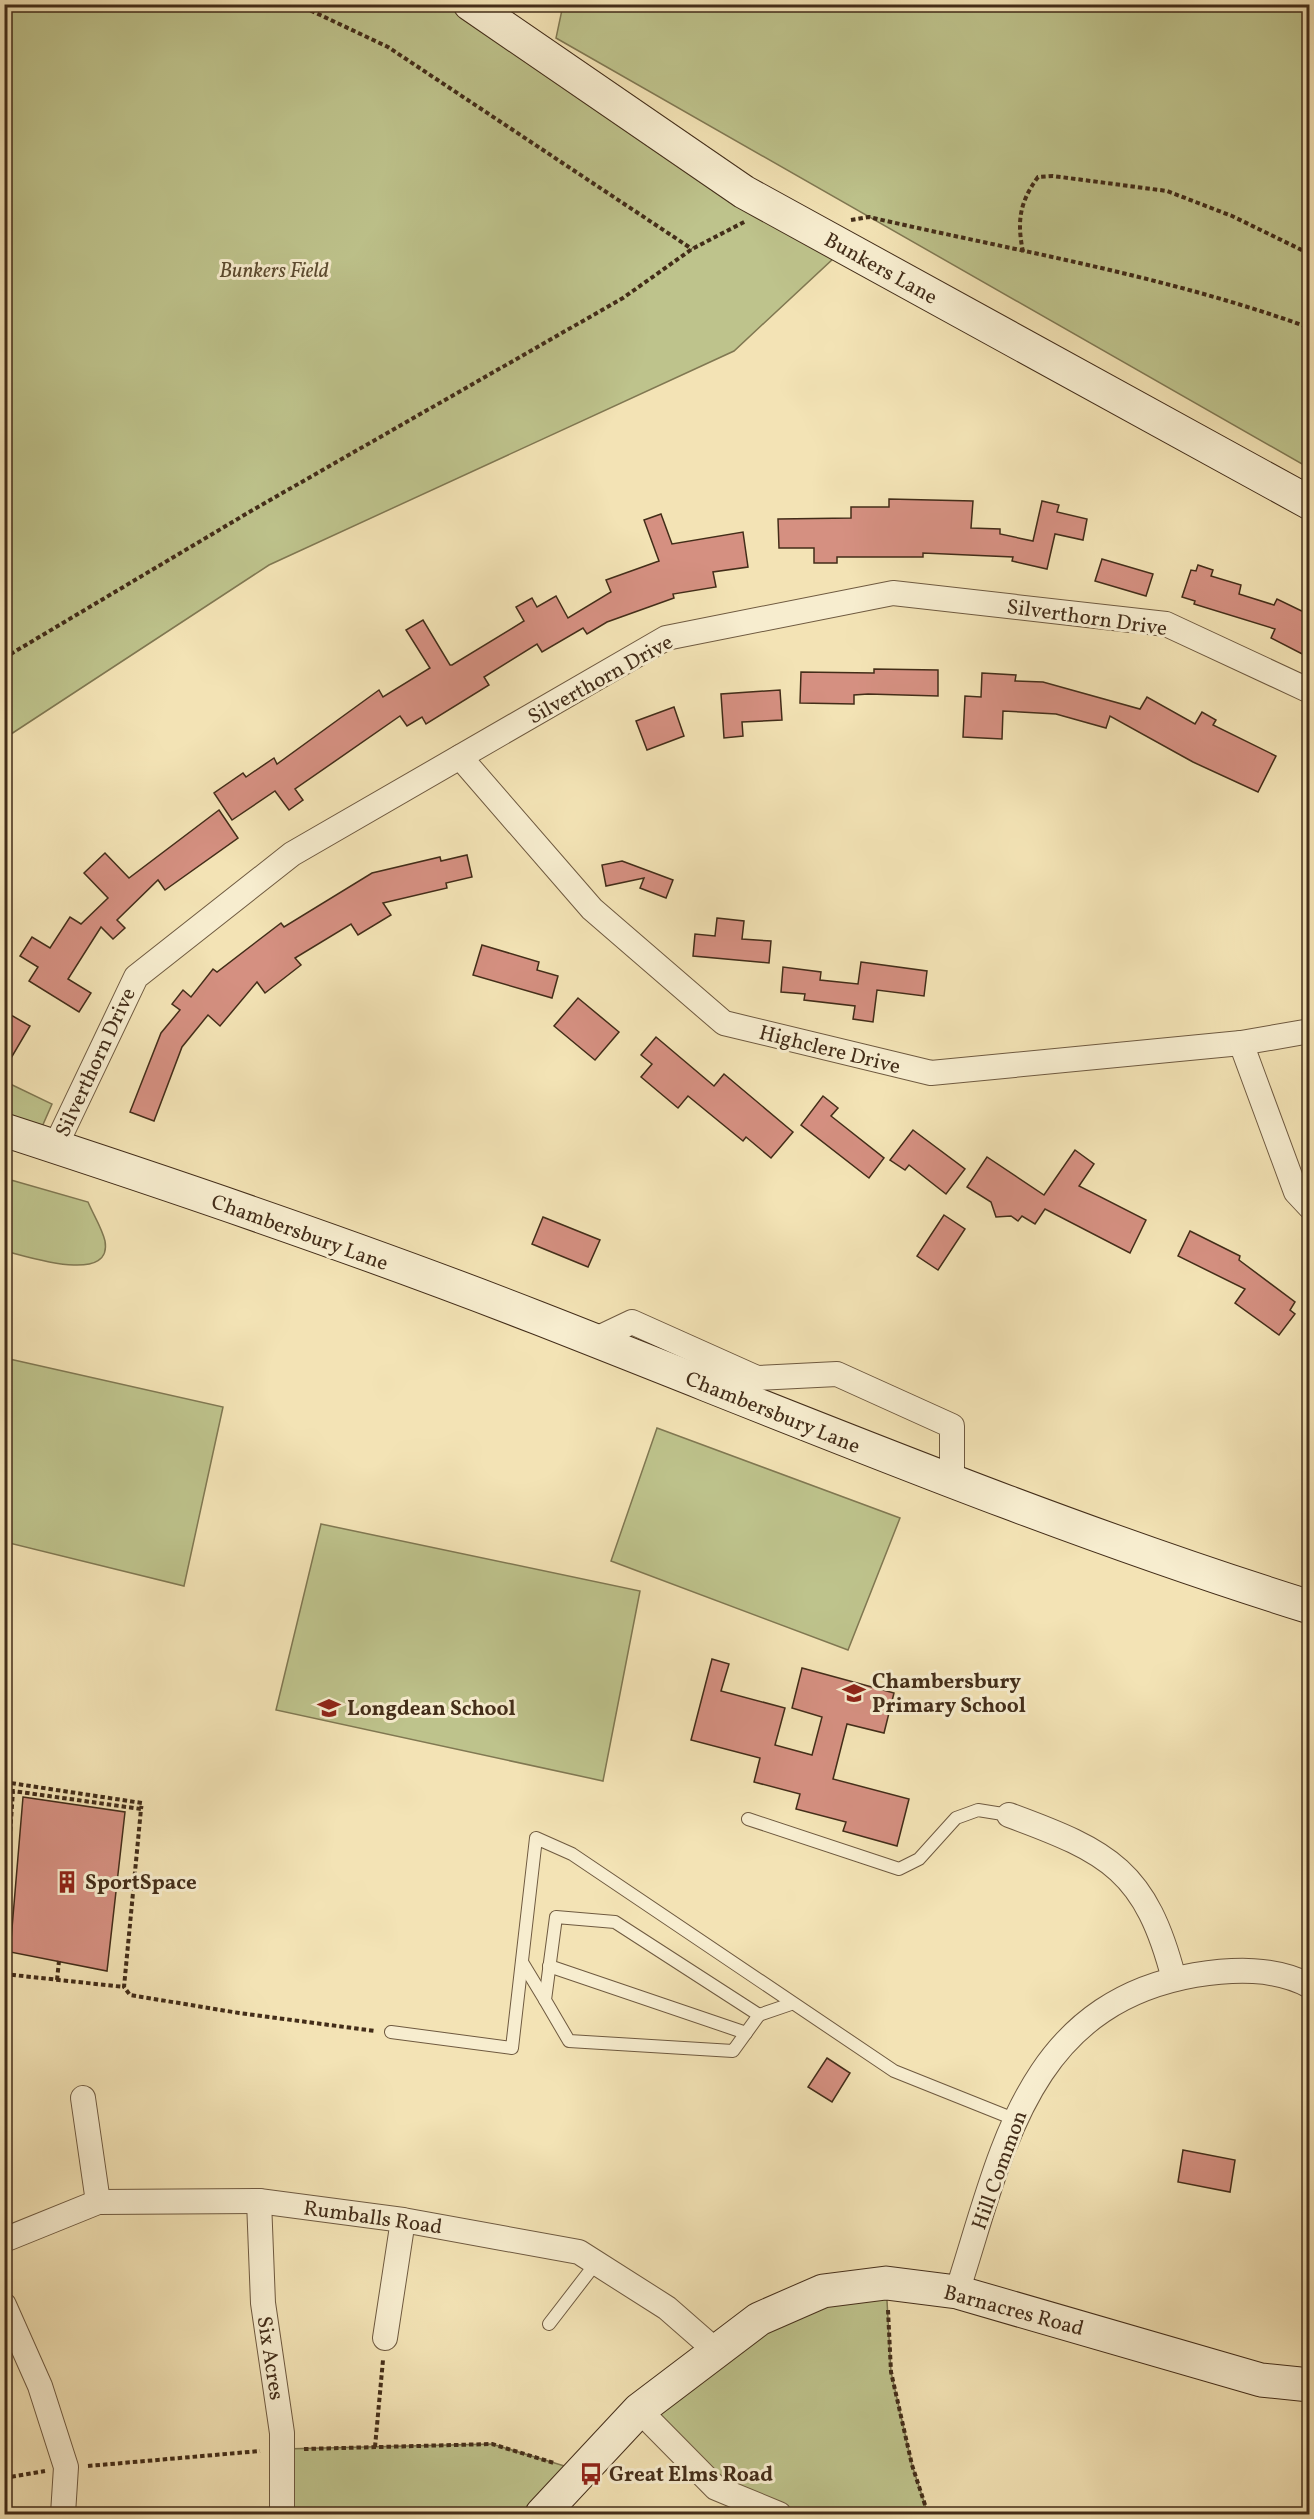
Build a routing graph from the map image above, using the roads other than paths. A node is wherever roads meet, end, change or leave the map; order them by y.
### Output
1 (470, 4) edge
2 (1310, 503) edge
3 (1310, 691) edge
4 (460, 756) junction
5 (1310, 1031) edge
6 (1241, 1043) junction
7 (4, 1130) edge
8 (55, 1147) junction
9 (1310, 1207) edge
10 (594, 1340) junction
11 (952, 1484) junction
12 (1310, 1607) edge
13 (1009, 1815) joint
14 (748, 1819) dead end
15 (522, 1962) junction
16 (549, 1966) junction
17 (1174, 1979) junction
18 (1310, 1986) edge
19 (545, 2000) junction
20 (791, 2004) junction
21 (759, 2015) junction
22 (391, 2032) road end
23 (746, 2033) junction
24 (83, 2098) dead end
25 (1014, 2120) junction
26 (259, 2201) junction
27 (98, 2202) junction
28 (403, 2220) junction
29 (4, 2240) edge
30 (596, 2263) junction
31 (957, 2292) junction
32 (4, 2305) edge
33 (549, 2324) dead end
34 (385, 2338) road end
35 (715, 2350) junction
36 (1310, 2385) edge
37 (639, 2410) junction
38 (63, 2514) edge
39 (282, 2514) edge
40 (542, 2514) edge
41 (778, 2514) edge

1 - 2 street, Bunkers Lane
3 - 4 street, Silverthorn Drive
4 - 6 street, Highclere Drive
4 - 8 street, Silverthorn Drive
5 - 6 street, Highclere Drive
6 - 9 street
7 - 8 street, Chambersbury Lane
8 - 10 street, Chambersbury Lane
10 - 11 street, Chambersbury Lane
10 - 11 street, Chambersbury Lane
11 - 12 street, Chambersbury Lane
13 - 14 lane
13 - 17 street
15 - 19 lane
15 - 20 lane
15 - 22 lane
16 - 19 lane
16 - 21 lane
16 - 23 lane
17 - 18 street, Hill Common
17 - 25 street, Hill Common
19 - 23 lane
20 - 21 lane
20 - 25 lane
21 - 23 lane
24 - 27 street
25 - 31 street, Hill Common
26 - 27 street, Rumballs Road
26 - 28 street, Rumballs Road
26 - 39 street, Six Acres
27 - 29 street, Rumballs Road
28 - 30 street, Rumballs Road
28 - 34 street
30 - 33 lane
30 - 35 street, Rumballs Road
31 - 35 street, Barnacres Road
31 - 36 street, Barnacres Road
32 - 38 street
35 - 37 street, Barnacres Road
37 - 40 street, Barnacres Road
37 - 41 street

